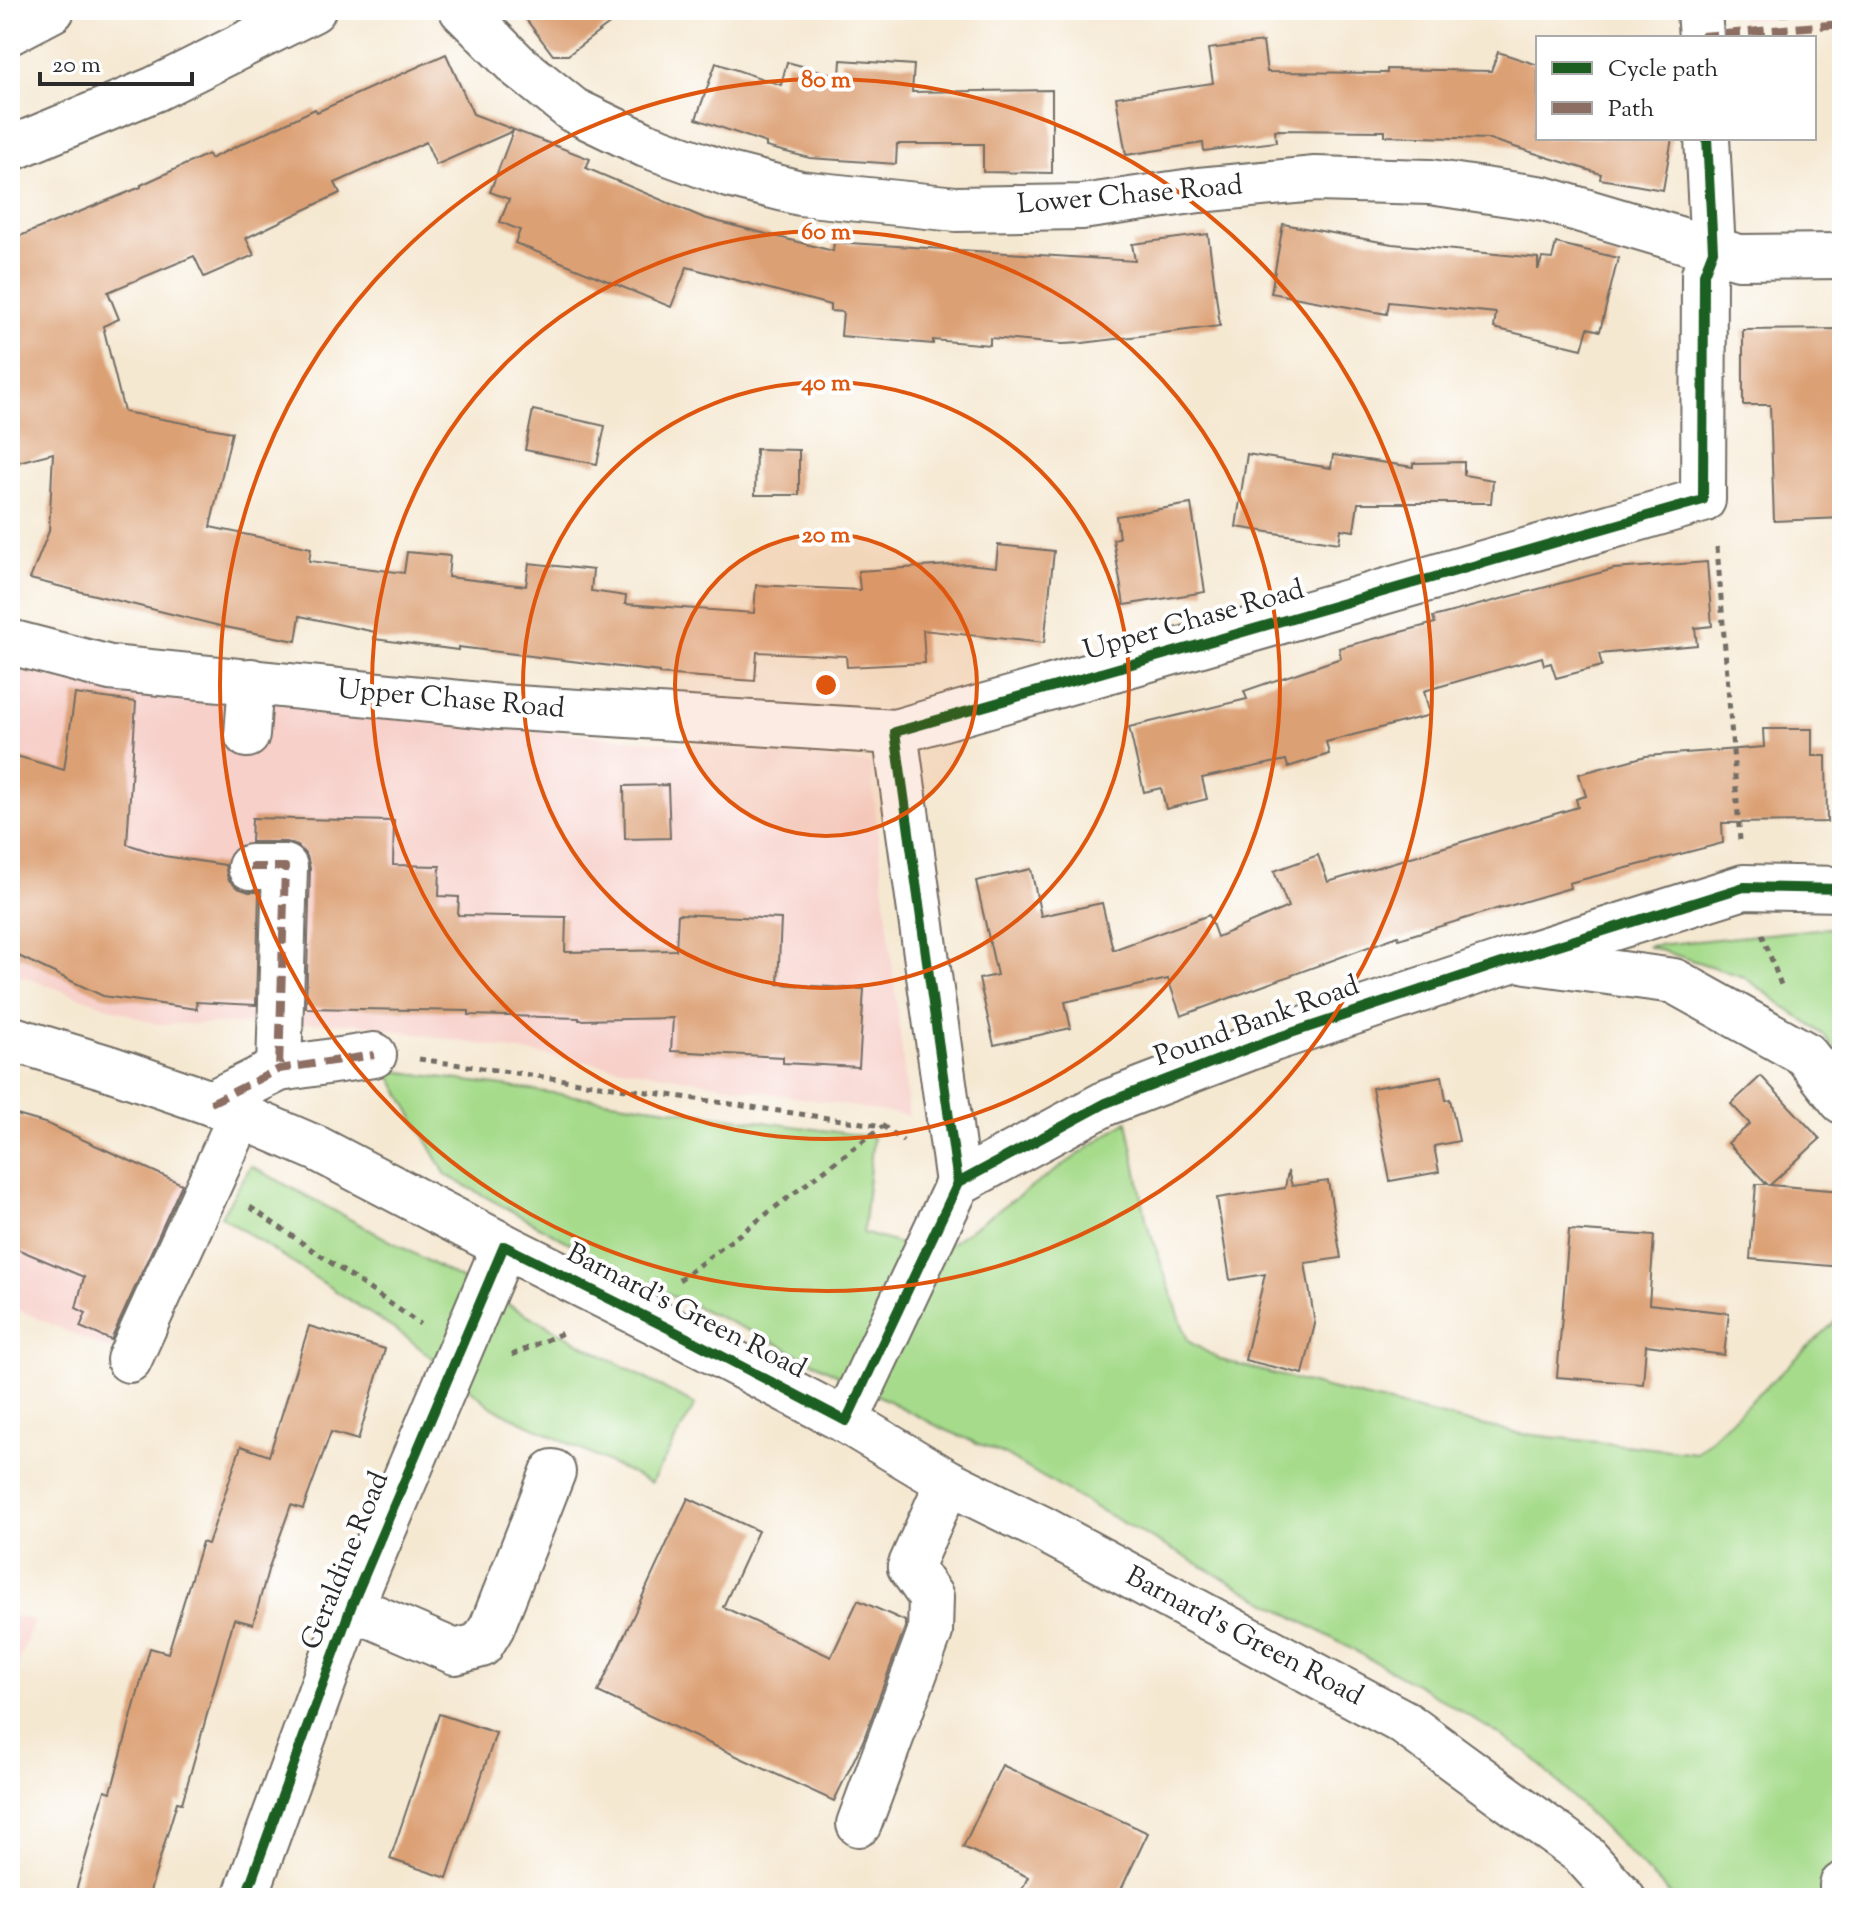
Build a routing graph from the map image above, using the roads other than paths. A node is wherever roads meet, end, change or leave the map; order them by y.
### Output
1 (52, 10) edge
2 (313, 10) edge
3 (462, 10) edge
4 (1699, 10) edge
5 (10, 32) edge
6 (1701, 36) edge
7 (1707, 140) edge
8 (10, 149) edge
9 (1713, 251) junction
10 (1842, 256) edge
11 (10, 642) edge
12 (251, 681) junction
13 (895, 732) junction
14 (247, 735) dead end
15 (250, 867) dead end
16 (1842, 889) edge
17 (1514, 959) junction
18 (10, 1038) edge
19 (374, 1055) road end
20 (279, 1069) junction
21 (1842, 1101) edge
22 (226, 1109) junction
23 (958, 1183) junction
24 (504, 1246) junction
25 (129, 1360) dead end
26 (846, 1421) junction
27 (553, 1472) dead end
28 (948, 1482) junction
29 (351, 1607) junction
30 (859, 1824) dead end
31 (245, 1898) edge
32 (1623, 1898) edge

1 - 5 street
2 - 8 street
3 - 9 street, Lower Chase Road
4 - 6 street
7 - 9 street
9 - 10 street, Lower Chase Road
9 - 13 street, Upper Chase Road
11 - 12 street, Upper Chase Road
12 - 13 street, Upper Chase Road
12 - 14 street
13 - 23 street
15 - 20 street
16 - 17 street, Pound Bank Road
17 - 21 street
17 - 23 street, Pound Bank Road
18 - 22 street, Barnard's Green Road
19 - 20 street
20 - 22 street
22 - 24 street, Barnard's Green Road
22 - 25 street
23 - 26 street
24 - 26 street, Barnard's Green Road
24 - 29 street, Geraldine Road
26 - 28 street, Barnard's Green Road
27 - 29 street
28 - 30 street
28 - 32 street, Barnard's Green Road
29 - 31 street, Geraldine Road

